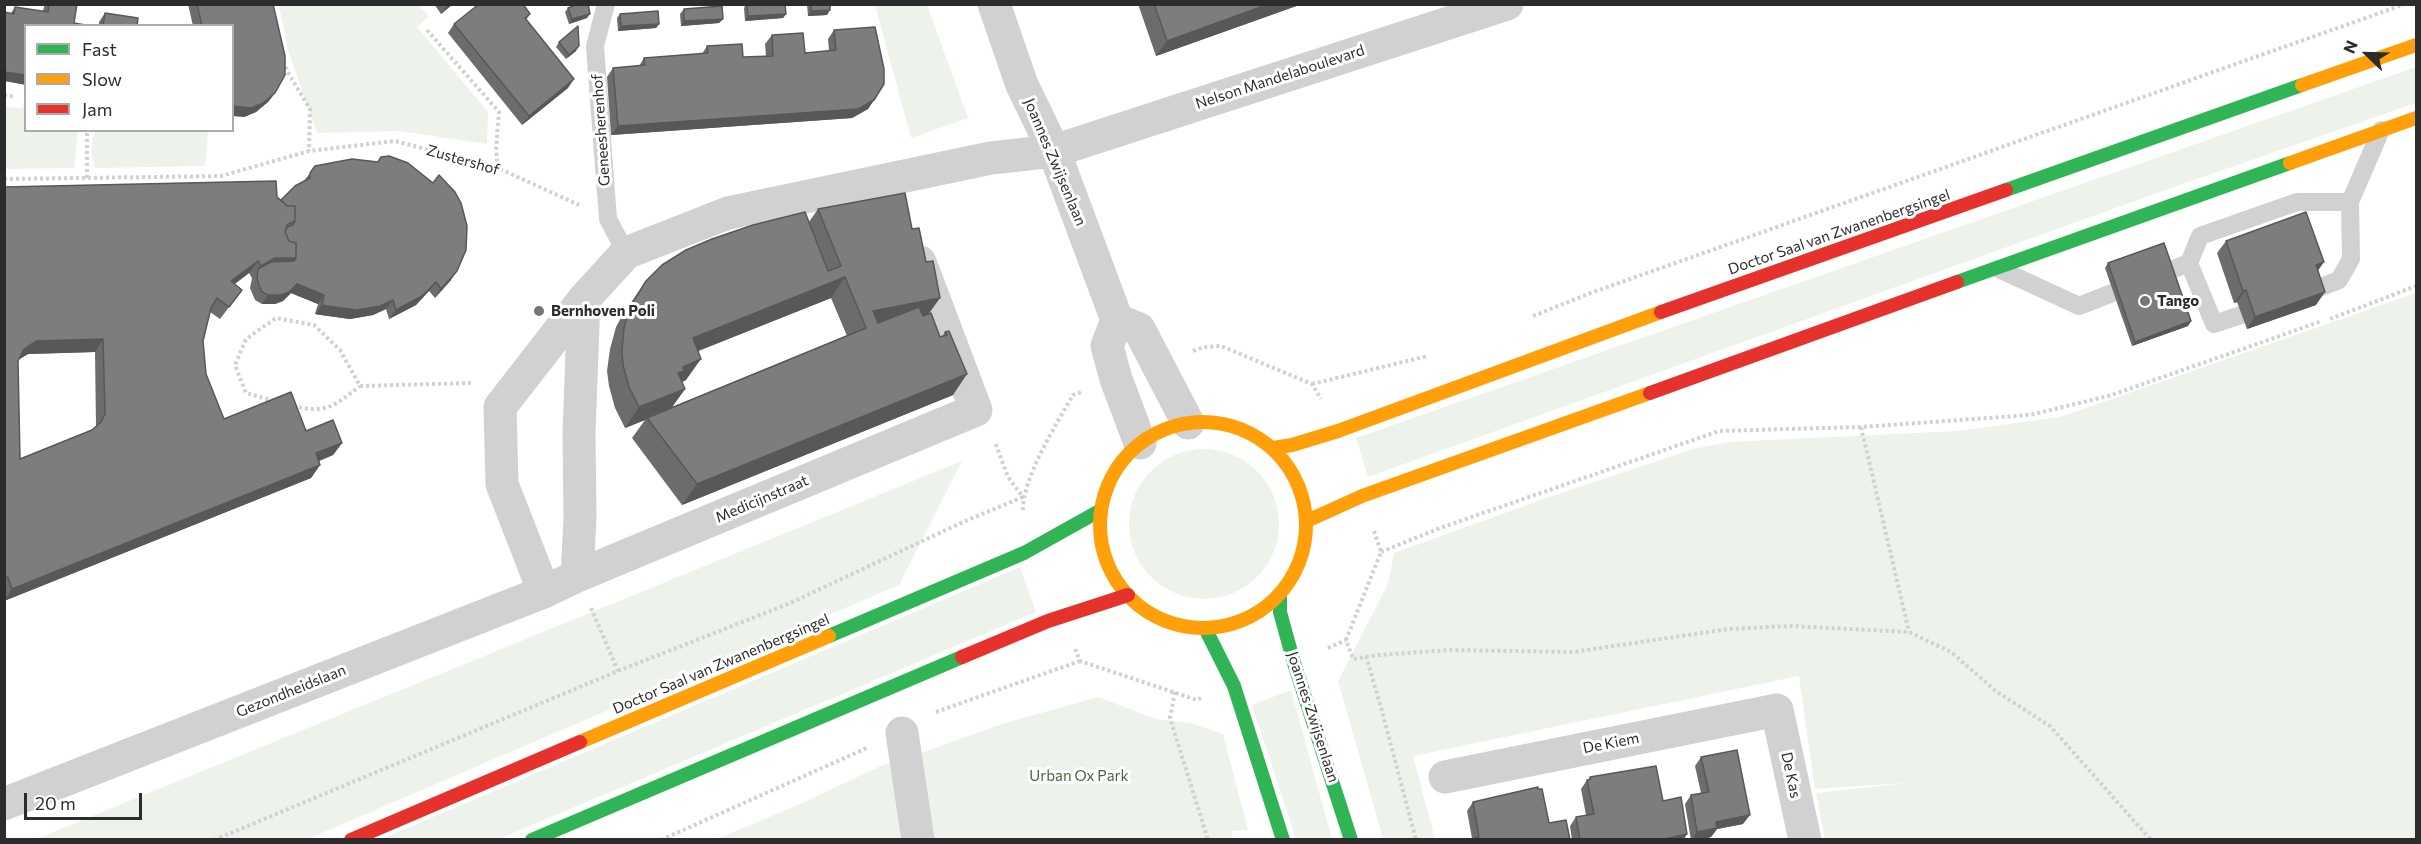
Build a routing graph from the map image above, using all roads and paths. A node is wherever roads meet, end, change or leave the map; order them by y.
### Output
1 (606, 4) edge
2 (994, 4) edge
3 (1507, 4) edge
4 (2405, 4) edge
5 (427, 30) dead end
6 (2416, 45) edge
7 (284, 60) edge
8 (4, 95) edge
9 (16, 98) dead end
10 (2416, 118) edge
11 (2381, 130) junction
12 (87, 132) edge
13 (309, 151) junction
14 (1054, 151) junction
15 (498, 168) junction
16 (87, 178) junction
17 (4, 179) edge
18 (889, 179) junction
19 (2350, 202) junction
20 (608, 219) junction
21 (626, 253) junction
22 (2189, 263) junction
23 (1999, 269) junction
24 (2416, 286) edge
25 (2312, 291) edge
26 (584, 299) junction
27 (2241, 315) edge
28 (1117, 320) junction
29 (1524, 320) dead end
30 (1439, 353) dead end
31 (1312, 384) dead end
32 (360, 386) junction
33 (278, 402) edge
34 (289, 405) edge
35 (500, 406) junction
36 (976, 410) junction
37 (1188, 423) junction
38 (1861, 427) junction
39 (1140, 443) junction
40 (1273, 448) junction
41 (1101, 510) junction
42 (1307, 522) junction
43 (1382, 552) dead end
44 (577, 576) junction
45 (544, 592) junction
46 (1280, 594) junction
47 (1128, 595) junction
48 (1205, 628) junction
49 (1909, 632) dead end
50 (1346, 640) dead end
51 (618, 671) junction
52 (1175, 692) dead end
53 (1777, 710) joint
54 (902, 733) dead end
55 (1445, 777) dead end
56 (4, 804) edge
57 (214, 840) edge
58 (351, 840) edge
59 (532, 840) edge
60 (918, 840) edge
61 (1208, 840) edge
62 (1283, 840) edge
63 (1352, 840) edge
64 (1416, 840) edge
65 (1805, 840) edge

1 - 20 lane, Geneesherenhof
2 - 14 street, Joannes Zwijsenlaan
3 - 14 street, Nelson Mandelaboulevard
4 - 29 path, Doctor Saal van Zwanenbergsingel
5 - 15 path
6 - 40 main road, Doctor Saal van Zwanenbergsingel
7 - 13 path
8 - 9 path
10 - 11 main road
11 - 19 lane
11 - 23 main road
12 - 16 path
13 - 15 path, Zustershof
13 - 16 path, Zustershof
14 - 18 street
14 - 28 street, Joannes Zwijsenlaan
15 - 20 path, Zustershof
16 - 17 path, Zustershof
18 - 21 street
18 - 36 street
19 - 22 lane
19 - 25 lane
20 - 21 lane, Geneesherenhof
21 - 26 street
22 - 23 lane
22 - 27 lane
23 - 42 main road
24 - 38 path
26 - 35 street
26 - 44 street
28 - 37 street
28 - 39 street
30 - 31 path
32 - 33 path
32 - 34 path
32 - 35 path
35 - 45 street
36 - 44 street, Medicijnstraat
36 - 51 path
37 - 39 main road
37 - 40 main road
38 - 43 path
38 - 49 path
39 - 41 main road
40 - 42 main road
41 - 47 main road
41 - 58 main road, Doctor Saal van Zwanenbergsingel
42 - 46 main road
44 - 45 street, Gezondheidslaan
44 - 51 path
45 - 56 street, Gezondheidslaan
46 - 48 main road
46 - 63 main road, Joannes Zwijsenlaan
47 - 48 main road
47 - 59 main road
48 - 62 main road
50 - 64 path
51 - 57 path
52 - 61 path
53 - 55 street, De Kiem
53 - 65 street, De Kas
54 - 60 street

